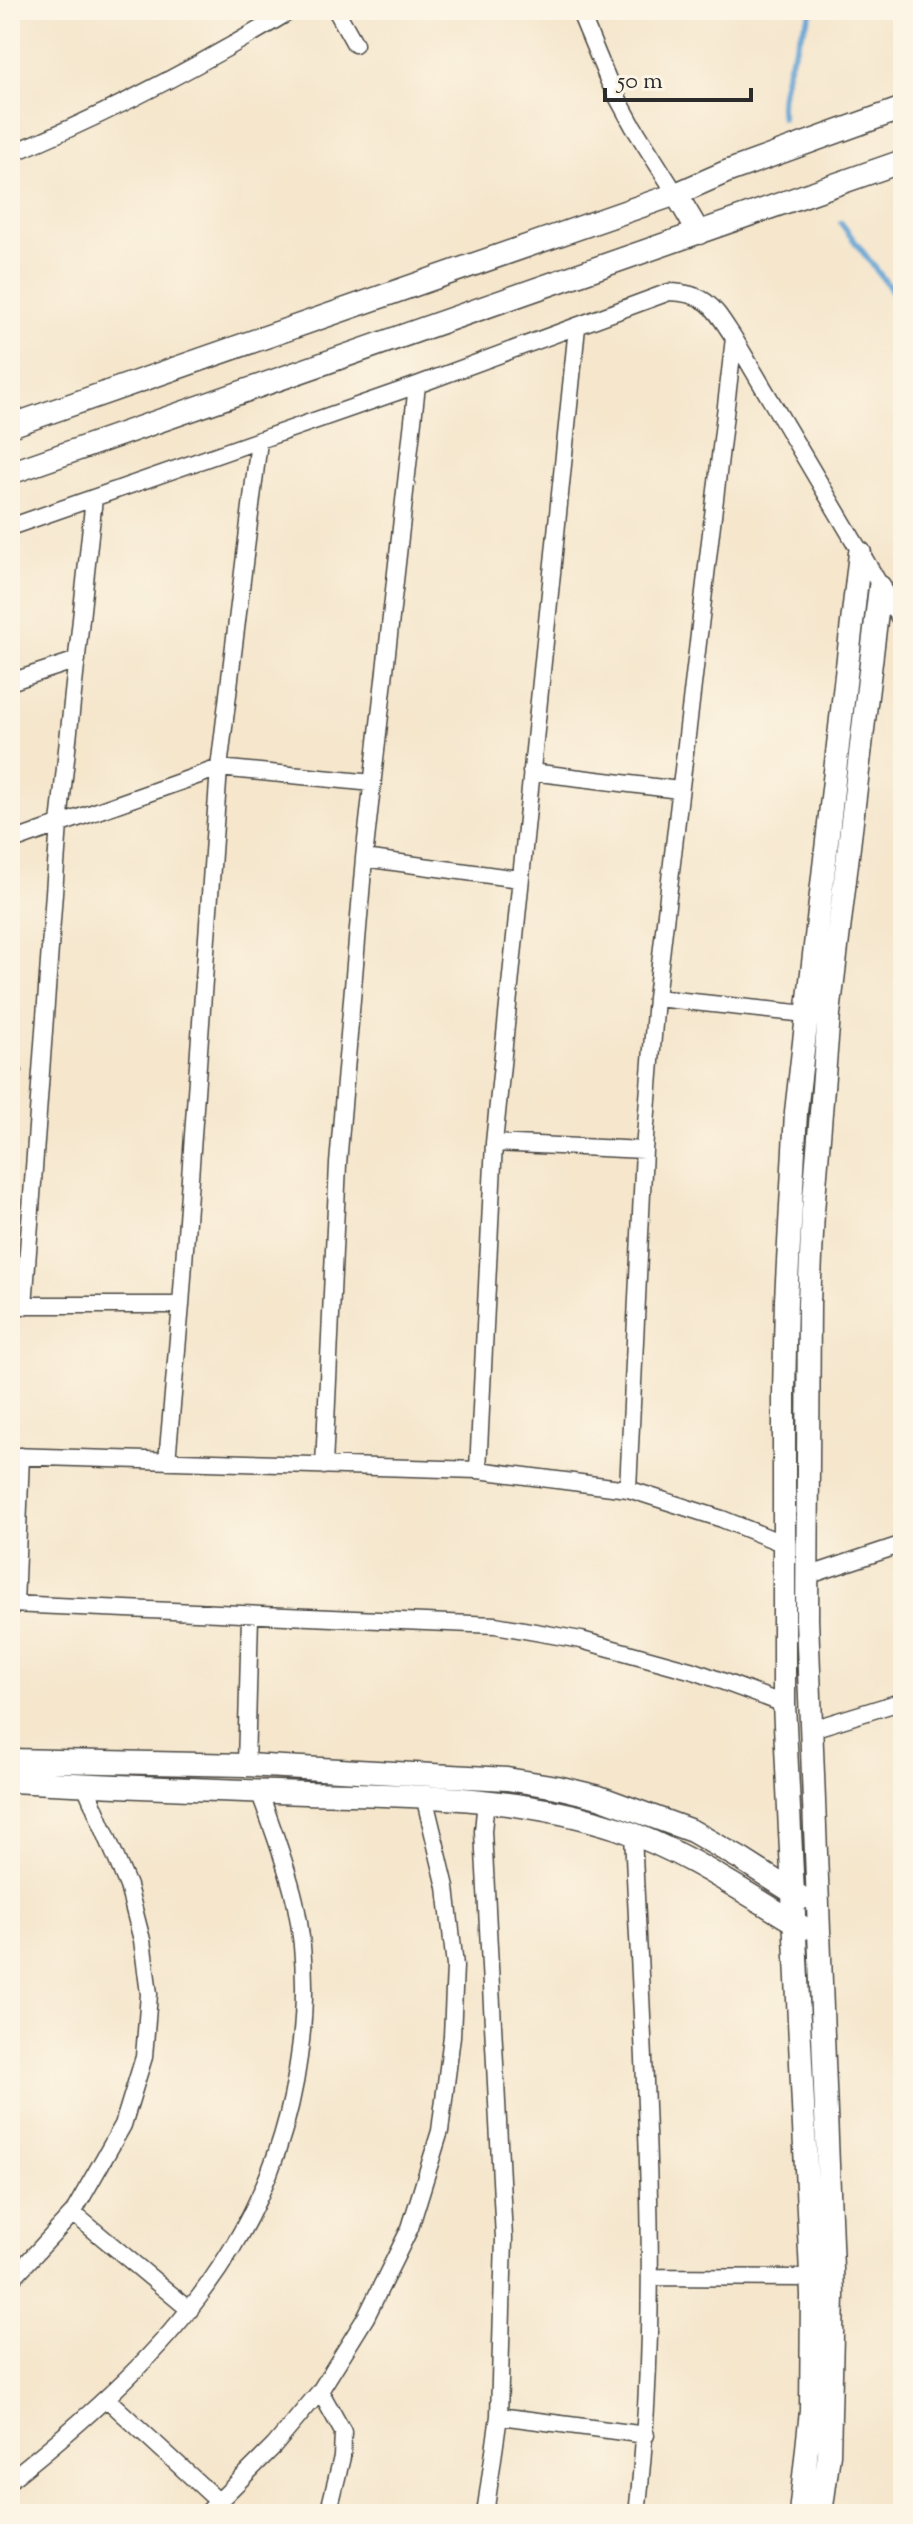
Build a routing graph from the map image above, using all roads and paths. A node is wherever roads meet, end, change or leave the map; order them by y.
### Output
1 (292, 10) edge
2 (336, 10) edge
3 (579, 10) edge
4 (355, 44) dead end
5 (903, 108) edge
6 (10, 154) edge
7 (903, 161) edge
8 (676, 194) junction
9 (699, 233) junction
10 (577, 327) junction
11 (734, 338) junction
12 (417, 385) junction
13 (10, 426) edge
14 (259, 441) junction
15 (10, 473) edge
16 (94, 498) junction
17 (10, 527) edge
18 (860, 553) junction
19 (880, 587) junction
20 (903, 624) edge
21 (77, 660) junction
22 (10, 682) edge
23 (219, 768) junction
24 (531, 772) junction
25 (373, 783) junction
26 (679, 790) junction
27 (59, 824) junction
28 (10, 842) edge
29 (364, 858) junction
30 (519, 879) junction
31 (656, 998) junction
32 (806, 1014) junction
33 (494, 1143) junction
34 (644, 1150) junction
35 (789, 1240) junction
36 (812, 1241) junction
37 (17, 1305) edge
38 (181, 1305) junction
39 (15, 1456) edge
40 (167, 1461) junction
41 (324, 1466) junction
42 (478, 1470) junction
43 (628, 1489) junction
44 (784, 1544) junction
45 (903, 1544) edge
46 (807, 1576) junction
47 (12, 1604) edge
48 (250, 1616) junction
49 (903, 1701) edge
50 (784, 1704) junction
51 (812, 1729) junction
52 (10, 1760) edge
53 (246, 1765) junction
54 (10, 1781) edge
55 (85, 1785) junction
56 (259, 1791) junction
57 (424, 1796) junction
58 (486, 1800) junction
59 (633, 1834) junction
60 (793, 1893) junction
61 (818, 1906) junction
62 (795, 1922) junction
63 (819, 1936) junction
64 (73, 2213) junction
65 (651, 2277) junction
66 (812, 2278) junction
67 (10, 2281) edge
68 (190, 2310) junction
69 (320, 2391) junction
70 (107, 2399) junction
71 (499, 2416) junction
72 (646, 2435) junction
73 (10, 2480) edge
74 (219, 2502) junction
75 (206, 2514) edge
76 (328, 2514) edge
77 (485, 2514) edge
78 (637, 2514) edge
79 (800, 2514) edge
80 (821, 2514) edge

1 - 6 street
2 - 4 street
3 - 8 street
5 - 8 street
7 - 9 street
8 - 9 street
8 - 13 street
9 - 15 street
10 - 11 street
10 - 12 street
10 - 24 street
11 - 18 street
11 - 26 street
12 - 14 street
12 - 25 street
14 - 16 street
14 - 23 street
16 - 17 street
16 - 21 street
18 - 19 street
18 - 32 street
19 - 20 street
19 - 36 street
21 - 22 street
21 - 27 street
23 - 25 street
23 - 27 street
23 - 38 street
24 - 26 street
24 - 30 street
25 - 29 street
26 - 31 street
27 - 28 street
27 - 37 street
29 - 30 street
29 - 41 street
30 - 33 street
31 - 32 street
31 - 34 street
32 - 35 street
33 - 34 street
33 - 42 street
34 - 43 street
35 - 36 street
35 - 44 street
36 - 46 street
37 - 38 street
38 - 40 street
39 - 40 street
39 - 47 street
40 - 41 street
41 - 42 street
42 - 43 street
43 - 44 street
44 - 50 street
45 - 46 street
46 - 51 street
47 - 48 street
48 - 50 street
48 - 53 street
49 - 51 street
50 - 60 street
51 - 61 street
52 - 53 street
53 - 60 street
54 - 55 street
55 - 56 street
55 - 64 street
56 - 57 street
56 - 68 street
57 - 58 street
57 - 69 street
58 - 59 street
58 - 71 street
59 - 62 street
59 - 65 street
60 - 61 street
60 - 62 street
61 - 63 street
62 - 63 street
62 - 66 street
63 - 80 street
64 - 67 street
64 - 68 street
65 - 66 street
65 - 72 street
66 - 79 street
68 - 70 street
69 - 74 street
69 - 76 street
70 - 73 street
70 - 74 street
71 - 72 street
71 - 77 street
72 - 78 street
74 - 75 street

